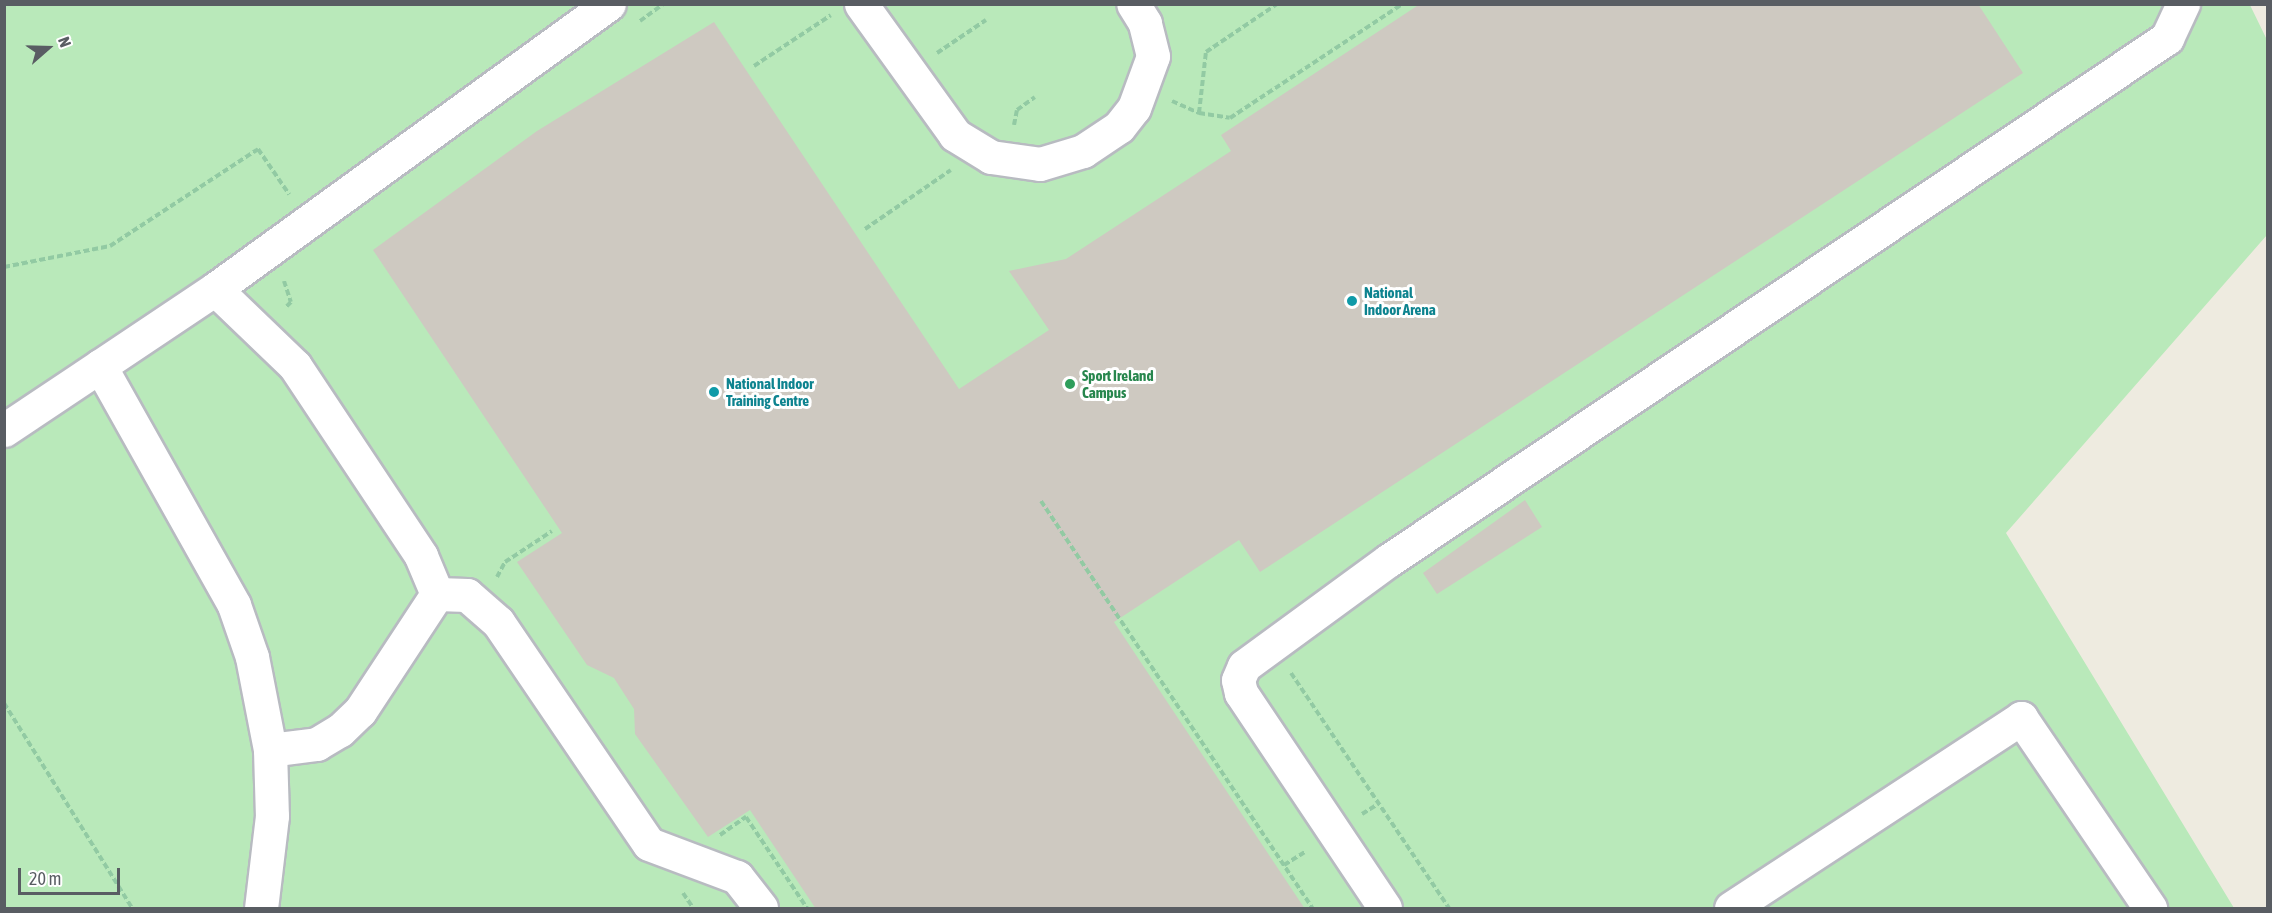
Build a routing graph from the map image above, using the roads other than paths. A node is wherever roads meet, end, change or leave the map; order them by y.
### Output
1 (609, 4) edge
2 (1133, 4) edge
3 (2183, 4) edge
4 (850, 8) edge
5 (215, 289) junction
6 (100, 366) junction
7 (4, 430) edge
8 (437, 594) junction
9 (270, 750) junction
10 (261, 909) edge
11 (761, 909) edge
12 (1385, 909) edge
13 (1731, 909) edge
14 (2150, 909) edge

1 - 5 lane
2 - 4 lane
3 - 12 lane
5 - 6 lane
5 - 8 lane
6 - 7 lane
6 - 9 lane
8 - 9 lane
8 - 11 lane
9 - 10 lane
13 - 14 lane

